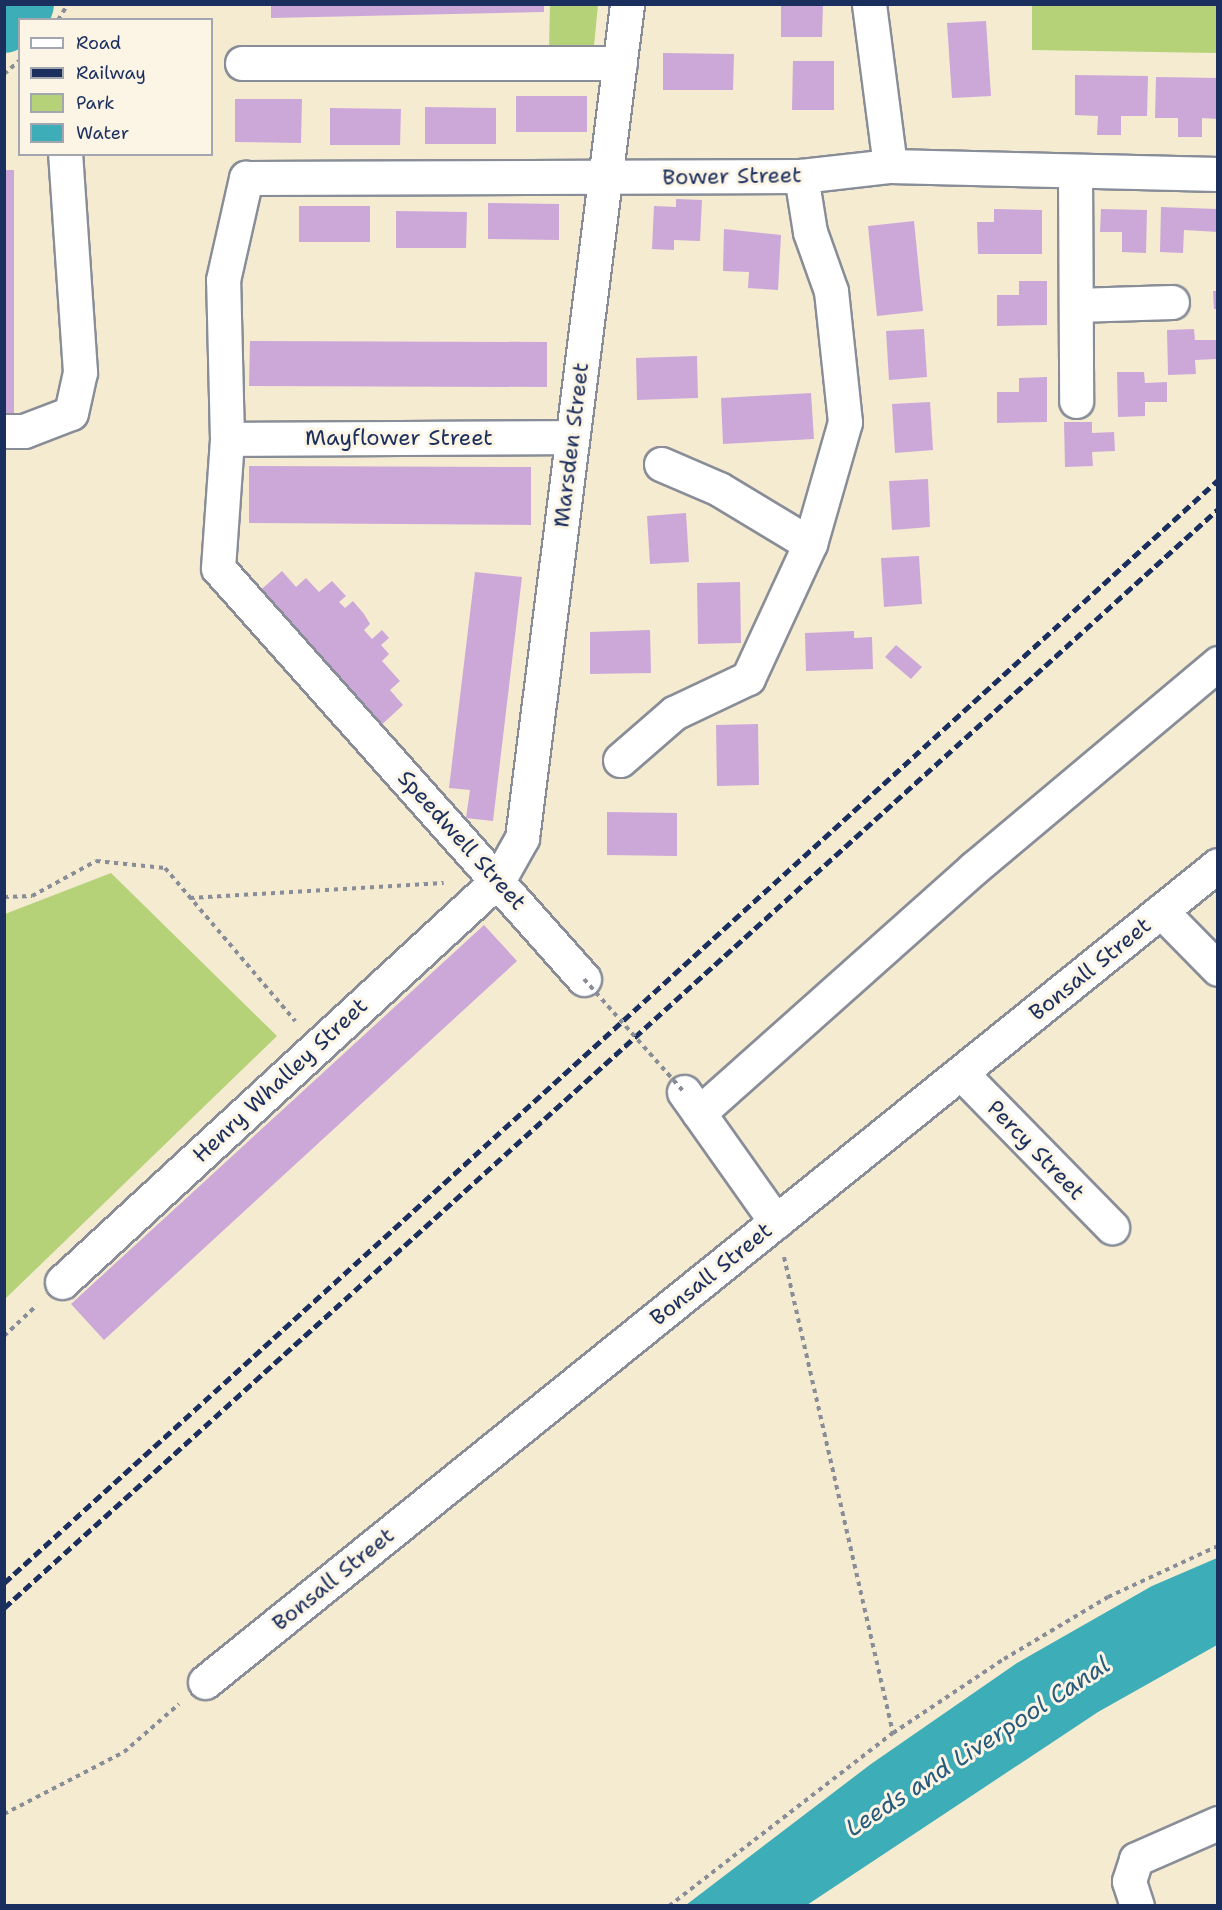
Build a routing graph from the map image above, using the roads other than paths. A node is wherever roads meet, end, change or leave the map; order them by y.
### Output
1 (627, 4) edge
2 (869, 4) edge
3 (242, 63) dead end
4 (620, 63) junction
5 (64, 156) edge
6 (890, 166) junction
7 (1075, 172) junction
8 (1218, 174) edge
9 (801, 176) junction
10 (246, 178) joint
11 (603, 179) junction
12 (1172, 303) dead end
13 (1076, 305) junction
14 (1076, 402) dead end
15 (4, 431) edge
16 (572, 437) junction
17 (227, 439) junction
18 (661, 464) dead end
19 (810, 544) junction
20 (1218, 663) edge
21 (620, 760) dead end
22 (1218, 866) edge
23 (499, 879) junction
24 (1161, 911) junction
25 (1218, 969) edge
26 (584, 979) road end
27 (961, 1072) junction
28 (776, 1222) junction
29 (1112, 1227) dead end
30 (62, 1282) road end
31 (205, 1682) road end
32 (1218, 1823) edge
33 (1137, 1905) edge

1 - 4 street, Marsden Street
2 - 6 street
3 - 4 street
4 - 11 street, Marsden Street
5 - 15 street
6 - 7 street, Bower Street
6 - 9 street, Bower Street
7 - 8 street, Bower Street
7 - 13 street
9 - 11 street, Bower Street
9 - 19 street
10 - 11 street, Bower Street
10 - 17 street, Speedwell Street
11 - 16 street, Marsden Street
12 - 13 street
13 - 14 street
16 - 17 street, Mayflower Street
16 - 23 street, Marsden Street
17 - 23 street, Speedwell Street
18 - 19 street
19 - 21 street
20 - 28 street
22 - 24 street, Bonsall Street
23 - 26 street, Speedwell Street
23 - 30 street, Henry Whalley Street
24 - 25 street
24 - 27 street, Bonsall Street
27 - 28 street, Bonsall Street
27 - 29 street, Percy Street
28 - 31 street, Bonsall Street
32 - 33 street

